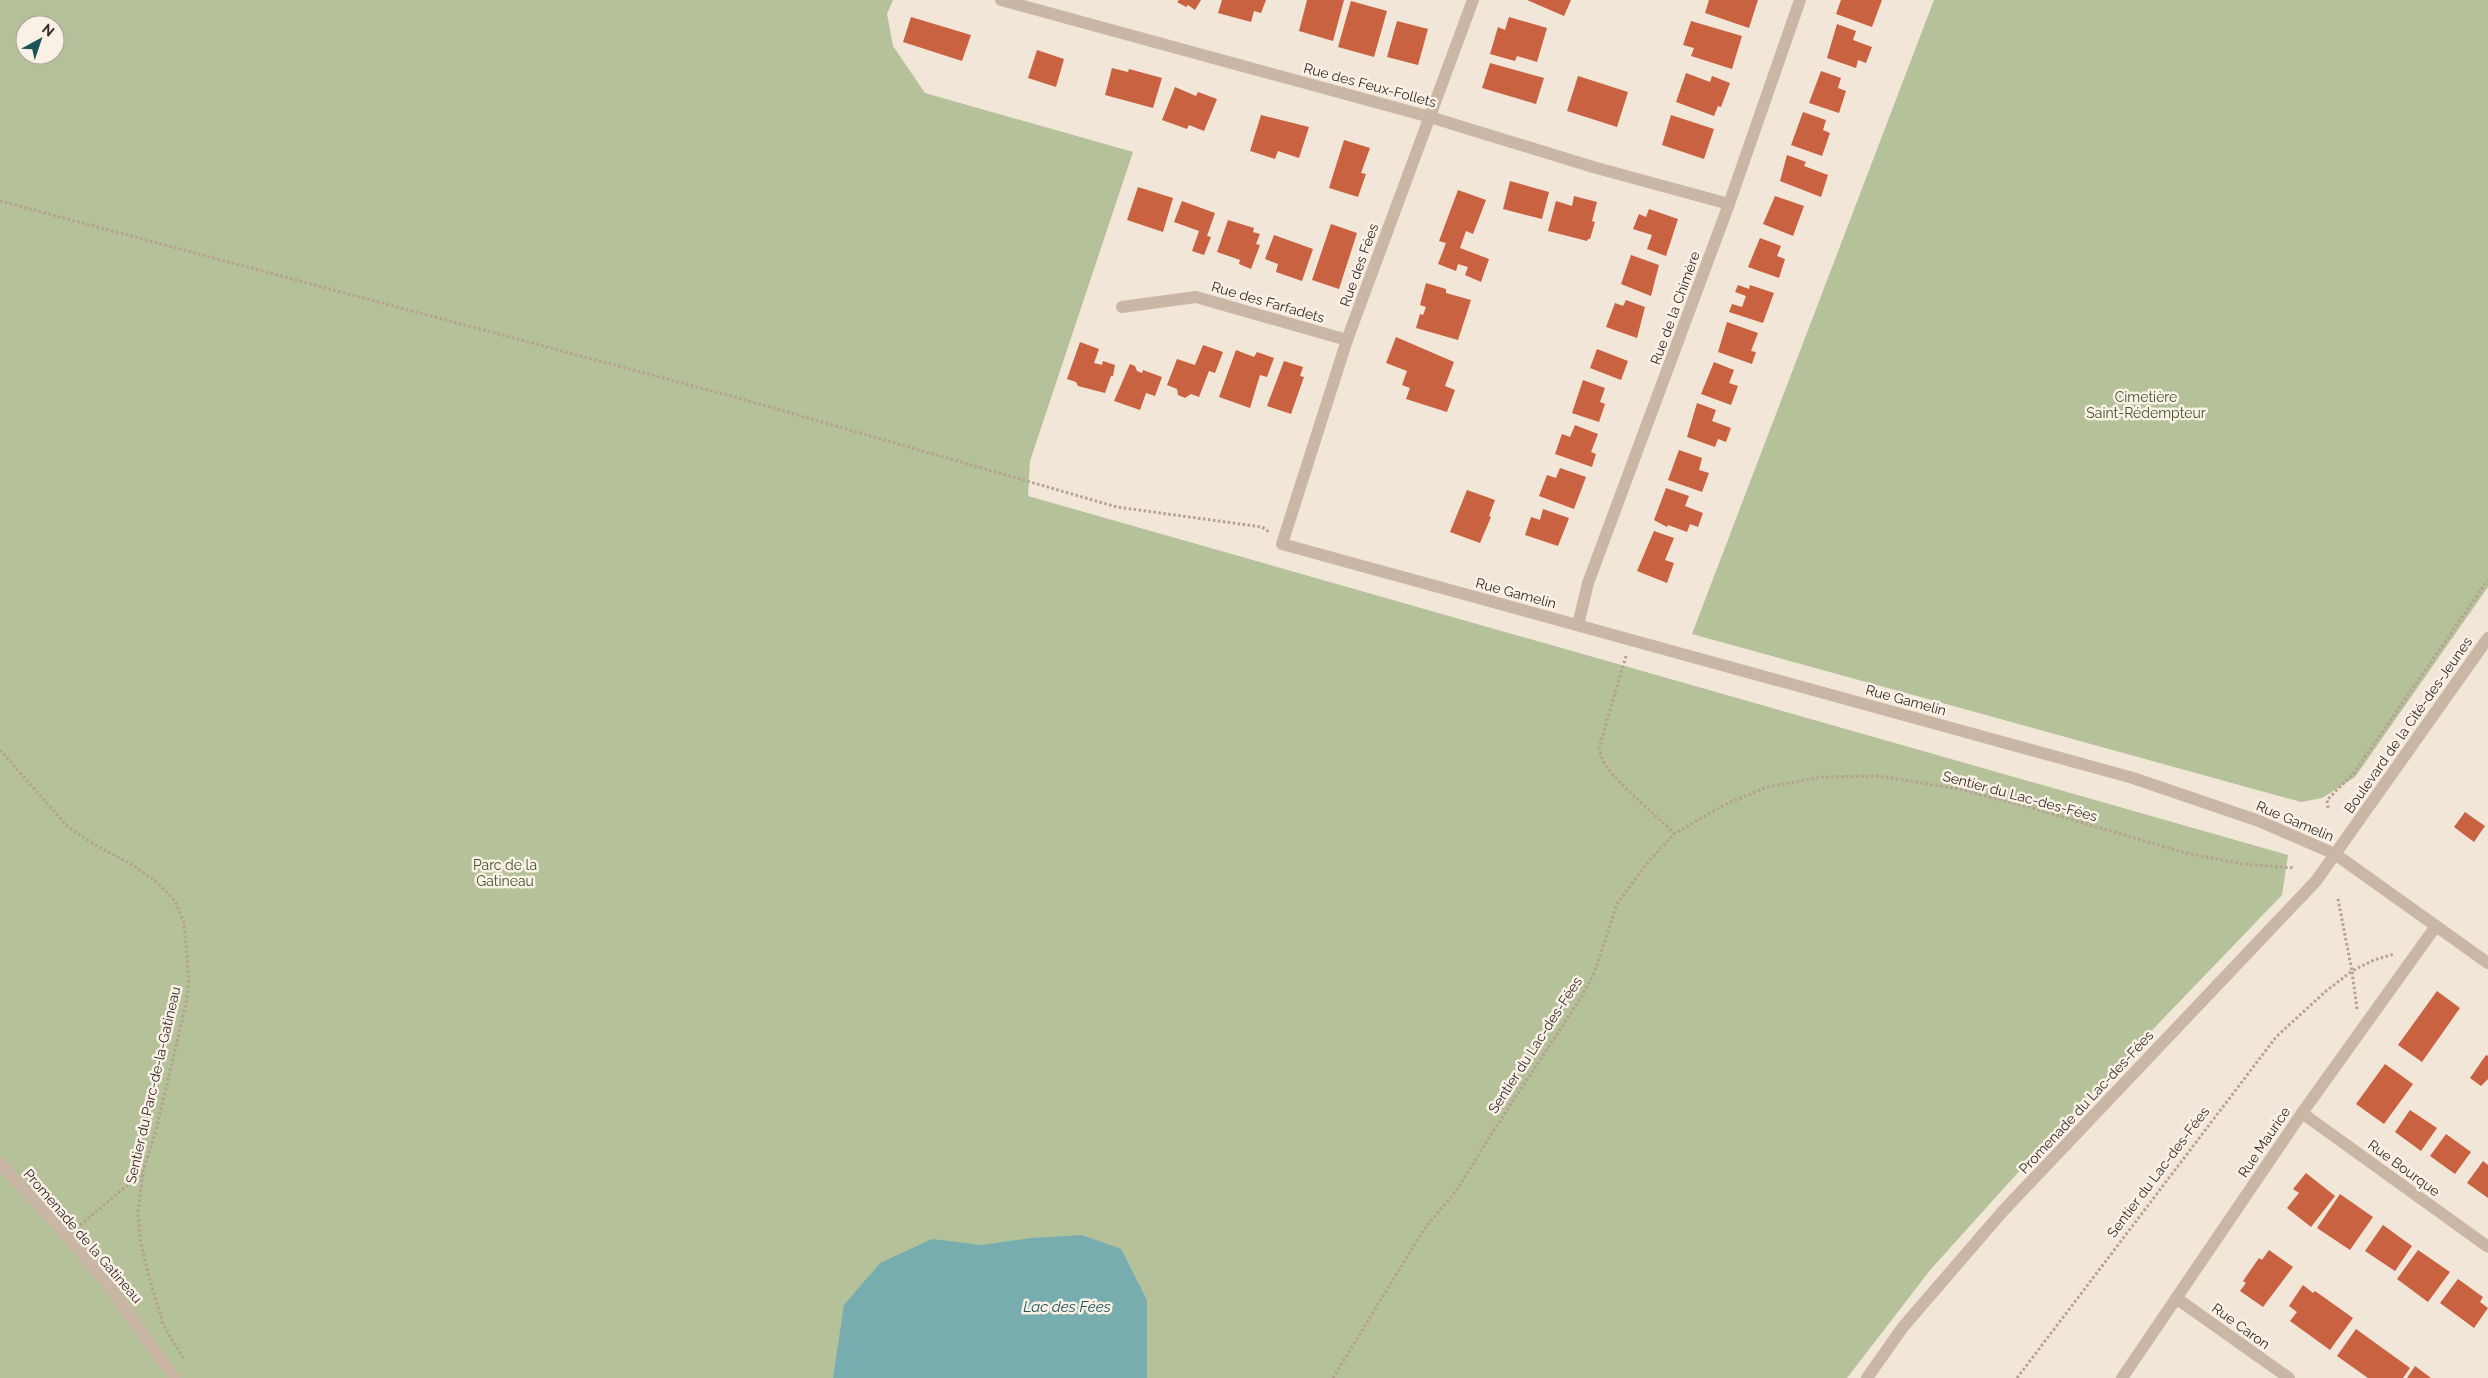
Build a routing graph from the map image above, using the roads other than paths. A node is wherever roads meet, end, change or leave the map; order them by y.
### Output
1 (1001, 0) edge
2 (1473, 0) edge
3 (1800, 0) edge
4 (1430, 117) junction
5 (1729, 204) junction
6 (1122, 308) dead end
7 (1347, 340) junction
8 (1282, 544) joint
9 (1578, 625) junction
10 (2488, 638) edge
11 (2335, 854) junction
12 (2436, 926) junction
13 (2488, 963) edge
14 (2302, 1113) junction
15 (0, 1163) edge
16 (2488, 1247) edge
17 (2176, 1298) junction
18 (175, 1378) edge
19 (1867, 1378) edge
20 (2122, 1378) edge
21 (2289, 1378) edge

1 - 4 street, Rue des Feux-Follets
2 - 4 street, Rue des Fées
3 - 5 street, Rue de la Chimère
4 - 5 street, Rue des Feux-Follets
4 - 7 street, Rue des Fées
5 - 9 street, Rue de la Chimère
6 - 7 street, Rue des Farfadets
7 - 8 street, Rue des Fées
8 - 9 street, Rue Gamelin
9 - 11 street, Rue Gamelin
10 - 11 street, Boulevard de la Cité-des-Jeunes
11 - 12 street, Rue Gamelin
11 - 19 street, Promenade du Lac-des-Fées
12 - 13 street, Rue Gamelin
12 - 14 street, Rue Maurice
14 - 16 street, Rue Bourque
14 - 17 street, Rue Maurice
15 - 18 street, Promenade de la Gatineau
17 - 20 street, Rue Maurice
17 - 21 street, Rue Caron

